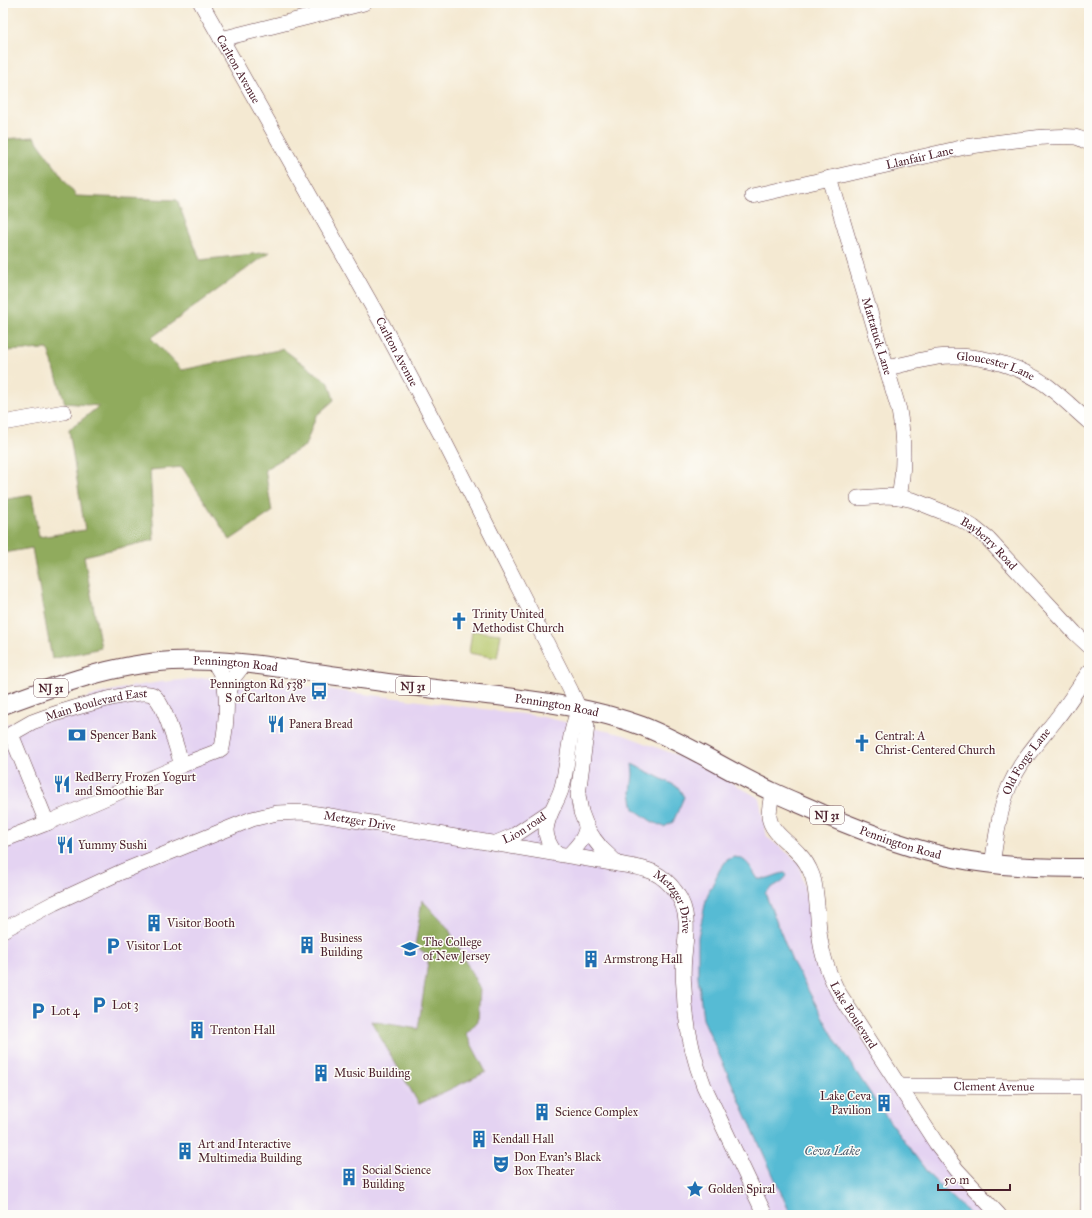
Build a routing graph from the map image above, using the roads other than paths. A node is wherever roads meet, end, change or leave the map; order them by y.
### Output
1 (201, 3) edge
2 (364, 3) edge
3 (221, 39) junction
4 (1089, 144) edge
5 (830, 178) junction
6 (752, 196) dead end
7 (886, 368) junction
8 (64, 412) dead end
9 (1089, 422) edge
10 (3, 423) edge
11 (899, 497) junction
12 (858, 498) dead end
13 (1089, 646) edge
14 (214, 661) junction
15 (244, 664) junction
16 (1089, 672) edge
17 (226, 703) junction
18 (3, 705) edge
19 (579, 709) junction
20 (182, 765) junction
21 (772, 792) junction
22 (551, 811) junction
23 (47, 823) junction
24 (586, 825) junction
25 (3, 840) edge
26 (496, 843) junction
27 (562, 854) junction
28 (618, 864) junction
29 (992, 865) junction
30 (1089, 868) edge
31 (3, 930) edge
32 (899, 1086) junction
33 (1089, 1087) edge
34 (765, 1215) edge
35 (999, 1215) edge
36 (1088, 1215) edge

1 - 3 street, Carlton Avenue
2 - 3 street
3 - 19 street, Carlton Avenue
4 - 5 street, Llanfair Lane
5 - 6 street, Llanfair Lane
5 - 7 street, Mattatuck Lane
7 - 9 street, Gloucester Lane
7 - 11 street, Mattatuck Lane
8 - 10 street
11 - 12 street, Bayberry Road
11 - 13 street, Bayberry Road
14 - 15 main road, Pennington Road / NJ 31
14 - 17 street
14 - 18 main road, Pennington Road / NJ 31
15 - 17 street
15 - 19 main road, Pennington Road / NJ 31
16 - 29 street, Old Forge Lane
17 - 20 street
19 - 21 main road, Pennington Road / NJ 31
19 - 22 street
19 - 24 street, Carlton Avenue
20 - 23 street
20 - 23 street, Main Boulevard East
21 - 29 main road, Pennington Road / NJ 31
21 - 32 street, Lake Boulevard
22 - 26 street, Lion road
22 - 27 street
23 - 25 street
24 - 27 street
24 - 28 street, Carlton Avenue
26 - 27 street, Metzger Drive
26 - 31 street, Metzger Drive
27 - 28 street, Metzger Drive
28 - 34 street, Metzger Drive
29 - 30 main road, Pennington Road / NJ 31
32 - 33 street, Clement Avenue
32 - 35 street, Lake Boulevard
33 - 36 street

